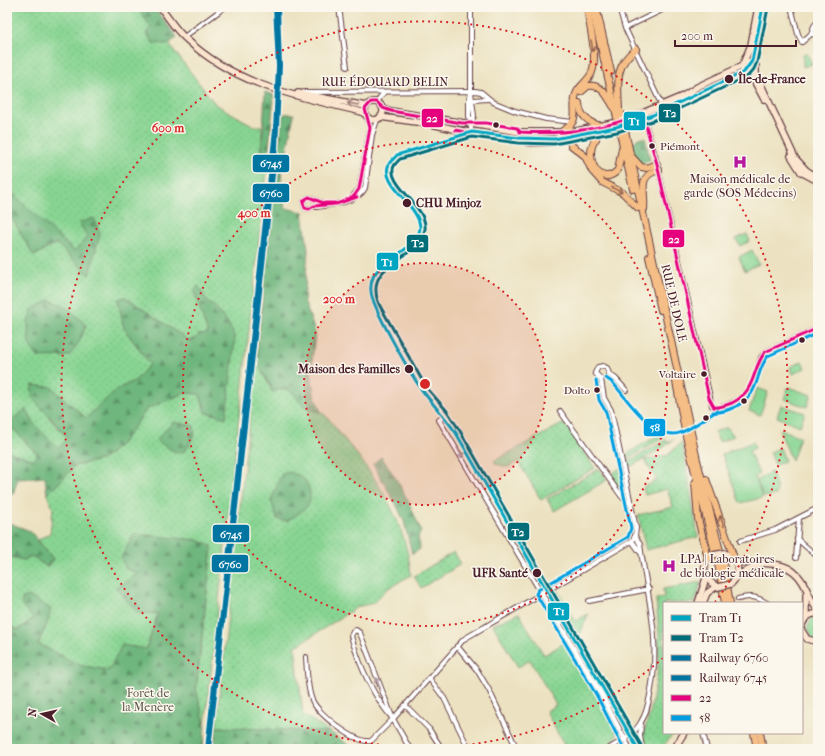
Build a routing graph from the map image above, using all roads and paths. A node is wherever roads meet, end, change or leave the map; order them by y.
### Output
1 (160, 7) edge
2 (225, 7) edge
3 (339, 7) edge
4 (471, 7) edge
5 (587, 7) edge
6 (592, 7) edge
7 (596, 7) edge
8 (619, 7) edge
9 (664, 7) edge
10 (758, 7) edge
11 (765, 7) edge
12 (791, 7) edge
13 (818, 21) edge
14 (625, 28) junction
15 (811, 34) junction
16 (818, 35) edge
17 (184, 37) junction
18 (636, 49) junction
19 (755, 63) junction
20 (744, 64) junction
21 (347, 67) dead end
22 (757, 69) junction
23 (749, 75) junction
24 (284, 91) junction
25 (384, 92) junction
26 (471, 92) junction
27 (298, 93) junction
28 (488, 99) junction
29 (474, 100) junction
30 (377, 102) junction
31 (661, 104) junction
32 (366, 106) junction
33 (383, 108) junction
34 (618, 111) junction
35 (642, 112) junction
36 (366, 116) junction
37 (379, 119) junction
38 (573, 122) junction
39 (646, 122) junction
40 (471, 124) junction
41 (602, 129) junction
42 (559, 133) junction
43 (472, 134) junction
44 (623, 138) junction
45 (596, 139) joint
46 (550, 143) junction
47 (571, 145) joint
48 (630, 153) junction
49 (658, 167) junction
50 (362, 169) junction
51 (367, 174) junction
52 (818, 178) edge
53 (818, 182) edge
54 (314, 200) junction
55 (346, 200) junction
56 (335, 203) junction
57 (314, 206) junction
58 (638, 208) junction
59 (643, 215) junction
60 (818, 328) edge
61 (609, 374) junction
62 (601, 380) junction
63 (626, 390) dead end
64 (560, 411) dead end
65 (697, 460) junction
66 (695, 471) junction
67 (631, 504) junction
68 (818, 508) edge
69 (799, 518) junction
70 (635, 536) junction
71 (797, 539) junction
72 (632, 541) junction
73 (740, 541) dead end
74 (641, 553) junction
75 (710, 556) junction
76 (818, 557) edge
77 (796, 558) dead end
78 (735, 560) junction
79 (768, 563) junction
80 (737, 576) junction
81 (706, 578) junction
82 (717, 586) junction
83 (806, 588) junction
84 (649, 589) junction
85 (550, 590) junction
86 (541, 594) junction
87 (738, 599) dead end
88 (590, 601) dead end
89 (698, 602) edge
90 (703, 602) edge
91 (725, 602) edge
92 (730, 602) edge
93 (765, 602) edge
94 (818, 613) edge
95 (806, 617) junction
96 (803, 622) edge
97 (803, 633) edge
98 (807, 639) junction
99 (803, 644) edge
100 (817, 644) edge
101 (457, 646) junction
102 (306, 657) dead end
103 (429, 678) junction
104 (405, 705) junction
105 (393, 719) junction
106 (642, 722) junction
107 (631, 734) junction
108 (684, 734) edge
109 (685, 734) edge
110 (703, 734) edge
111 (754, 734) edge
112 (760, 734) edge
113 (624, 738) junction
114 (410, 749) edge
115 (442, 749) edge
116 (469, 749) edge
117 (516, 749) edge
118 (608, 749) edge
119 (630, 749) edge
120 (642, 749) edge
121 (674, 749) edge
122 (678, 749) edge
123 (707, 749) edge
124 (757, 749) edge
125 (763, 749) edge

1 - 17 street
2 - 17 street
3 - 21 street
4 - 26 street
5 -> 38 main road
6 - 34 main road, RUE DE DOLE
7 - 34 main road, RUE DE DOLE
8 - 14 street
9 - 14 street
10 - 20 street
11 - 19 street
12 - 15 street
13 - 15 street
14 - 18 street
15 - 16 street
17 - 24 street
18 - 31 street
18 - 34 main road
19 - 20 street
19 - 22 street
20 - 23 street
20 - 31 street
22 - 23 street
22 - 52 street
23 - 39 street
23 - 53 street
24 - 27 street
24 - 36 street
25 - 26 street, RUE ÉDOUARD BELIN
25 - 27 street, RUE ÉDOUARD BELIN
25 - 30 street
26 - 28 street, RUE ÉDOUARD BELIN
26 - 29 street
26 - 40 street
32 -> 27 street
28 - 29 street, RUE ÉDOUARD BELIN
28 - 38 street, RUE ÉDOUARD BELIN
29 - 40 street
30 - 32 street
30 - 33 street
31 - 35 street
32 - 36 street
33 - 37 street
33 - 40 street
34 - 41 main road
34 - 44 main road, RUE DE DOLE, bridge
35 - 39 street
35 - 41 street
36 - 37 street
36 - 50 street
37 - 43 street
37 - 51 street
38 - 42 main road
39 - 41 street
39 - 49 street
40 - 42 street
40 - 43 street
41 - 42 street
41 - 45 street
41 - 46 street
43 - 46 street
44 - 45 main road
44 - 48 main road, RUE DE DOLE
44 - 58 main road, RUE DE DOLE
46 - 47 street
47 -> 58 main road
48 - 49 main road
48 - 59 main road, RUE DE DOLE
49 - 59 main road
49 - 60 street
50 - 51 street
50 - 55 street
51 - 55 street
54 - 56 street
54 - 57 street
54 - 57 street
55 - 56 street
56 - 57 street
58 - 66 main road, RUE DE DOLE
59 - 65 main road, RUE DE DOLE
61 - 62 street
61 - 62 street
61 - 63 street
62 - 67 street
64 - 67 street
78 -> 65 main road
65 - 92 main road, RUE DE DOLE
66 - 75 main road
66 - 91 main road, RUE DE DOLE
67 - 70 street
68 - 69 street
69 - 71 street
69 - 73 street
70 - 72 street
70 - 74 street
71 - 76 street
71 - 77 street
72 - 74 street
72 - 85 street
74 - 84 street
75 - 78 street, bridge
75 - 81 street
78 - 79 street
78 - 80 street
79 - 80 street
79 - 83 street
80 - 82 street, bridge
81 - 82 street
81 - 89 street
82 - 90 street
83 - 94 street
83 - 95 street
84 - 88 street
84 - 106 street
85 - 86 street
85 -> 86 street
85 - 107 street
86 - 101 street
86 - 113 street
87 - 93 street
94 - 95 street
95 - 96 street
97 - 98 street
98 - 99 street
98 - 100 street
101 - 103 street
101 - 117 street
102 - 105 street
103 - 104 street
103 - 116 street
104 - 105 street
104 - 115 street
105 -> 105 street
105 - 114 street
106 - 107 street
106 - 120 street
107 - 113 street
107 - 120 street
108 - 121 street
109 - 122 street
110 - 123 street
111 - 124 main road
112 - 125 main road
113 - 118 street
113 - 119 street

